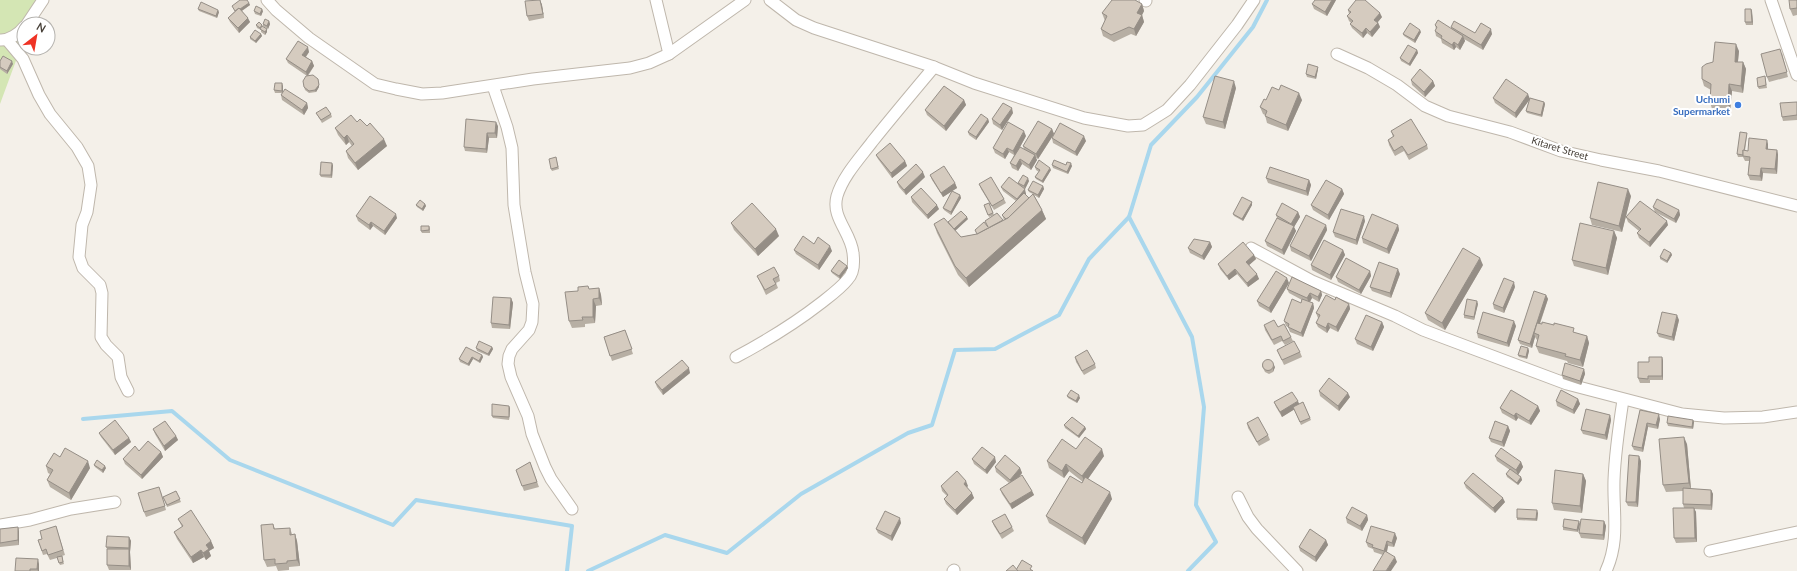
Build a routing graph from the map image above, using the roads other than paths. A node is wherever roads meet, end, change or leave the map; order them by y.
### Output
1 (43, 0) edge
2 (267, 0) edge
3 (656, 0) edge
4 (745, 0) edge
5 (770, 0) edge
6 (1254, 0) edge
7 (1771, 0) edge
8 (32, 16) edge
9 (16, 34) edge
10 (3, 40) edge
11 (669, 54) junction
12 (1337, 54) dead end
13 (934, 67) junction
14 (1797, 74) edge
15 (493, 86) junction
16 (1797, 206) edge
17 (1251, 248) dead end
18 (736, 357) dead end
19 (128, 391) dead end
20 (1623, 400) junction
21 (1797, 412) edge
22 (1238, 498) dead end
23 (115, 502) dead end
24 (572, 509) dead end
25 (0, 525) edge
26 (1797, 532) edge
27 (1710, 551) dead end
28 (1296, 571) edge
29 (1606, 571) edge

1 - 8 street
2 - 15 street
3 - 11 street
4 - 11 street
5 - 13 street
6 - 13 street
7 - 14 street
9 - 10 street
10 - 19 street
11 - 15 street
12 - 16 street, Kitaret Street
13 - 18 street
15 - 24 street
17 - 20 street
20 - 21 street
20 - 29 street
22 - 28 street
23 - 25 street
26 - 27 street

